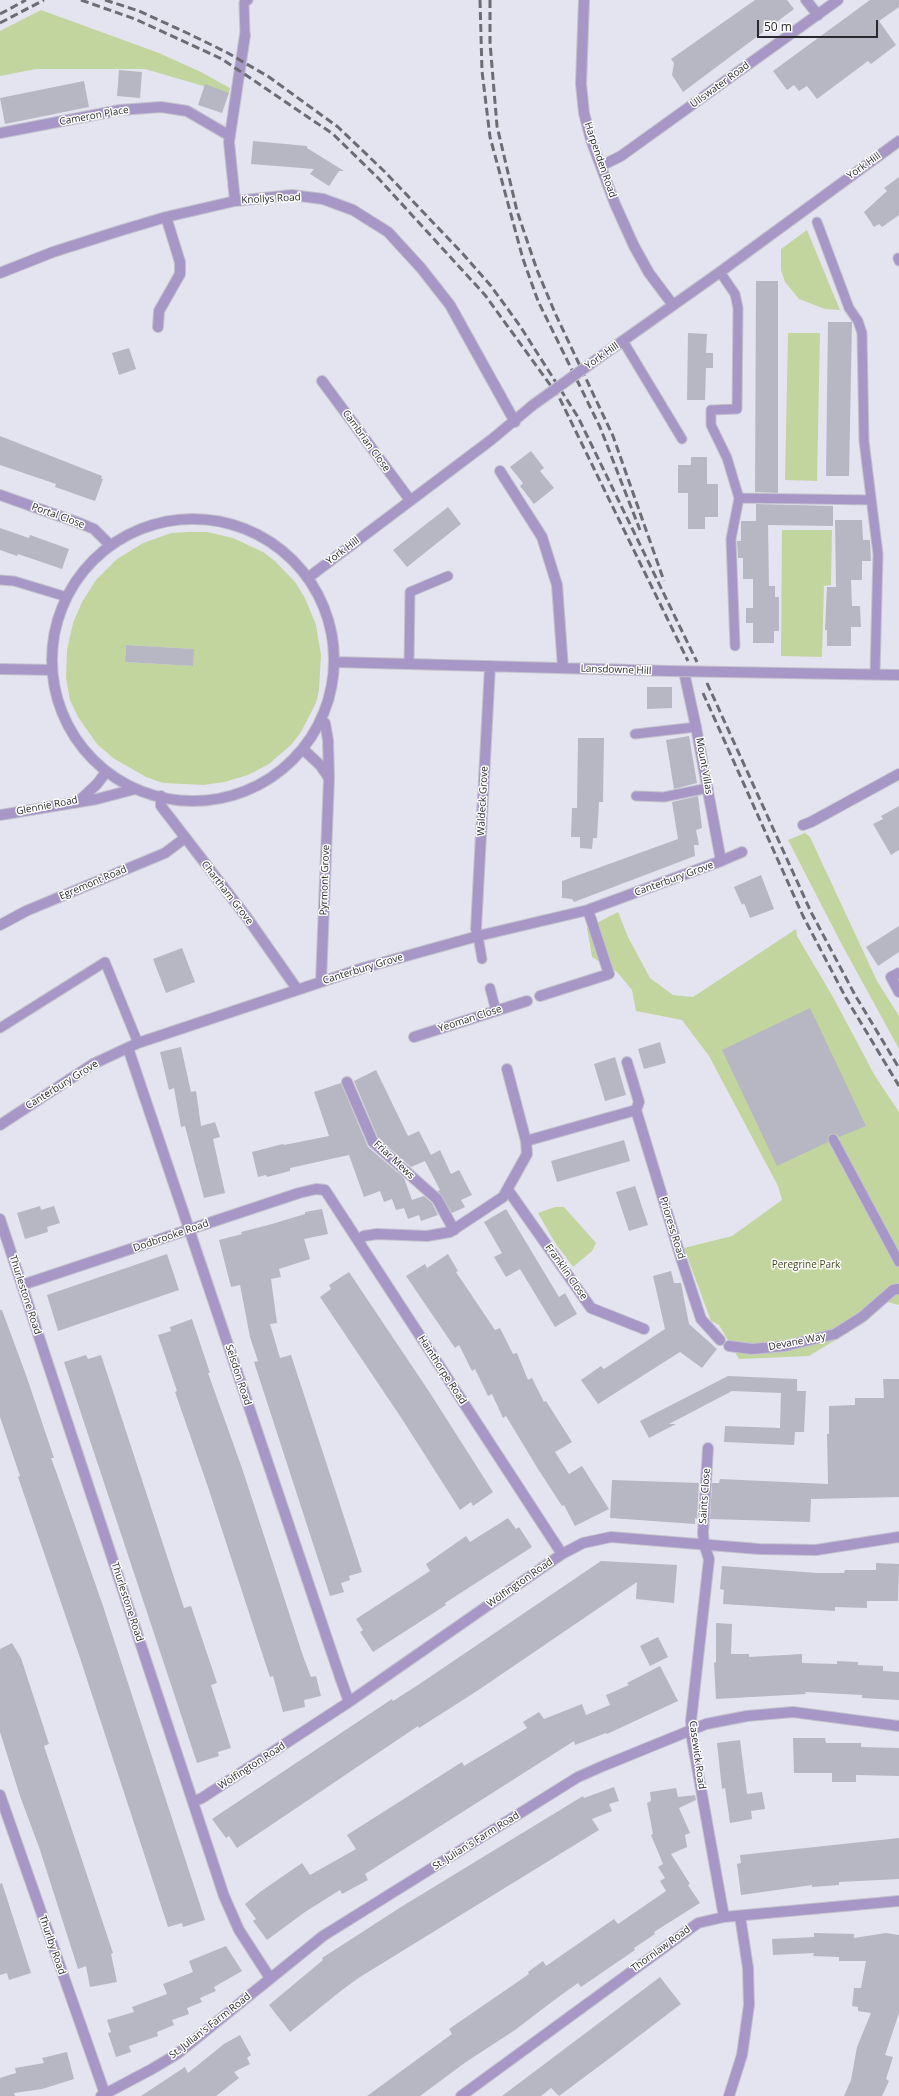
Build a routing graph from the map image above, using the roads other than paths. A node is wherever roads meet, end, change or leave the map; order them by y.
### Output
1 (248, 0) edge
2 (584, 0) edge
3 (806, 0) edge
4 (838, 0) edge
5 (818, 16) junction
6 (245, 35) joint
7 (0, 133) edge
8 (230, 136) junction
9 (899, 141) edge
10 (601, 166) junction
11 (235, 200) junction
12 (166, 217) junction
13 (817, 222) dead end
14 (720, 272) junction
15 (0, 273) edge
16 (673, 305) junction
17 (158, 327) dead end
18 (623, 341) junction
19 (322, 381) dead end
20 (514, 422) junction
21 (682, 439) dead end
22 (500, 471) dead end
23 (0, 495) edge
24 (739, 498) junction
25 (410, 500) junction
26 (871, 500) junction
27 (110, 545) junction
28 (448, 576) dead end
29 (309, 577) junction
30 (0, 580) edge
31 (67, 597) junction
32 (735, 646) dead end
33 (334, 662) junction
34 (409, 664) junction
35 (490, 666) junction
36 (563, 668) junction
37 (0, 669) edge
38 (52, 670) junction
39 (684, 672) junction
40 (875, 674) junction
41 (899, 675) edge
42 (325, 723) junction
43 (696, 726) junction
44 (635, 734) dead end
45 (305, 751) junction
46 (106, 772) junction
47 (899, 774) edge
48 (329, 778) junction
49 (708, 788) junction
50 (135, 789) junction
51 (161, 796) junction
52 (636, 796) dead end
53 (80, 800) junction
54 (0, 815) edge
55 (803, 825) dead end
56 (185, 838) junction
57 (742, 852) dead end
58 (721, 861) junction
59 (588, 910) junction
60 (0, 925) edge
61 (478, 936) junction
62 (482, 959) dead end
63 (895, 975) edge
64 (321, 982) junction
65 (490, 988) dead end
66 (297, 989) junction
67 (899, 992) edge
68 (540, 996) dead end
69 (526, 1001) dead end
70 (496, 1011) junction
71 (0, 1028) edge
72 (414, 1037) dead end
73 (133, 1046) junction
74 (627, 1062) dead end
75 (507, 1069) dead end
76 (347, 1082) dead end
77 (636, 1110) junction
78 (0, 1125) edge
79 (833, 1139) dead end
80 (526, 1141) junction
81 (321, 1189) joint
82 (508, 1190) junction
83 (0, 1219) edge
84 (190, 1230) junction
85 (454, 1230) junction
86 (358, 1240) junction
87 (899, 1262) edge
88 (22, 1286) junction
89 (899, 1289) edge
90 (644, 1329) dead end
91 (724, 1343) joint
92 (708, 1448) dead end
93 (899, 1537) edge
94 (704, 1544) junction
95 (562, 1554) junction
96 (350, 1702) junction
97 (899, 1726) edge
98 (691, 1730) junction
99 (0, 1795) edge
100 (193, 1802) junction
101 (899, 1901) edge
102 (740, 1916) junction
103 (724, 1918) junction
104 (270, 1978) junction
105 (103, 2095) edge
106 (461, 2096) edge
107 (729, 2096) edge

1 - 6 lane
2 - 10 street, Harpenden Road
3 - 5 street
4 - 5 street, Ullswater Road
5 - 10 street, Ullswater Road
6 - 8 street
7 - 8 street, Cameron Place
8 - 11 street
9 - 14 street, York Hill
10 - 16 street, Harpenden Road
11 - 12 street, Knollys Road
11 - 20 street, Knollys Road
12 - 15 street, Knollys Road
12 - 17 street
13 - 26 lane
14 - 16 street, York Hill
14 - 24 lane
16 - 18 street, York Hill
18 - 20 street, York Hill, bridge
18 - 21 lane
19 - 25 street, Cambrian Close
20 - 25 street, York Hill
22 - 36 street
23 - 27 street, Portal Close
24 - 26 lane
24 - 32 lane
25 - 29 street, York Hill
26 - 40 lane
27 - 29 street
27 - 31 street
28 - 34 lane
29 - 33 street
30 - 31 lane
31 - 38 street
33 - 34 street, Lansdowne Hill
33 - 42 street
34 - 35 street, Lansdowne Hill
35 - 36 street, Lansdowne Hill
35 - 61 street, Waldeck Grove
36 - 39 street, Lansdowne Hill, bridge
37 - 38 street
38 - 46 street
39 - 40 street, Lansdowne Hill, bridge
39 - 43 street, Mount Villas
40 - 41 street, Lansdowne Hill
42 - 45 street
42 - 48 street, Pyrmont Grove
43 - 44 lane
43 - 49 street, Mount Villas
45 - 48 street
45 - 51 street
46 - 50 street
46 - 53 street, Glennie Road
47 - 55 street
48 - 64 street, Pyrmont Grove
49 - 52 lane
49 - 58 street, Mount Villas
50 - 51 street
50 - 53 street
51 - 56 street, Chartham Grove
53 - 54 street, Glennie Road
56 - 60 street, Egremont Road
56 - 66 street, Chartham Grove
57 - 58 street, Canterbury Grove
58 - 59 street, Canterbury Grove
59 - 61 street, Canterbury Grove
59 - 68 street
61 - 62 lane
61 - 64 street, Canterbury Grove
63 - 67 street
64 - 66 street, Canterbury Grove
65 - 70 lane
66 - 73 street, Canterbury Grove
69 - 70 street, Yeoman Close
70 - 72 street, Yeoman Close
71 - 73 lane
73 - 78 street, Canterbury Grove
73 - 84 street, Selsdon Road
74 - 77 street, Prioress Road
75 - 80 street
76 - 85 street, Friar Mews
77 - 80 street
77 - 91 street, Prioress Road
79 - 87 lane
80 - 82 street
81 - 84 street, Dodbrooke Road
81 - 86 street, Hainthorpe Road
82 - 85 street
82 - 90 street, Franklin Close
83 - 88 street, Thurlestone Road
84 - 88 street, Dodbrooke Road
84 - 96 street, Selsdon Road
85 - 86 street
86 - 95 street, Hainthorpe Road
88 - 100 street, Thurlestone Road
89 - 91 street, Devane Way
92 - 94 street, Saints Close
93 - 94 street, Wolfington Road
94 - 95 street, Wolfington Road
94 - 98 street, Casewick Road
95 - 96 street, Wolfington Road
96 - 100 street, Wolfington Road
97 - 98 street, St. Julian's Farm Road
98 - 103 street, Casewick Road
98 - 104 street, St. Julian's Farm Road
99 - 105 street, Thurlby Road
100 - 104 street, Thurlestone Road
101 - 102 street, Thornlaw Road
102 - 103 street, Thornlaw Road
102 - 107 street
103 - 106 street, Thornlaw Road
104 - 105 street, St. Julian's Farm Road

